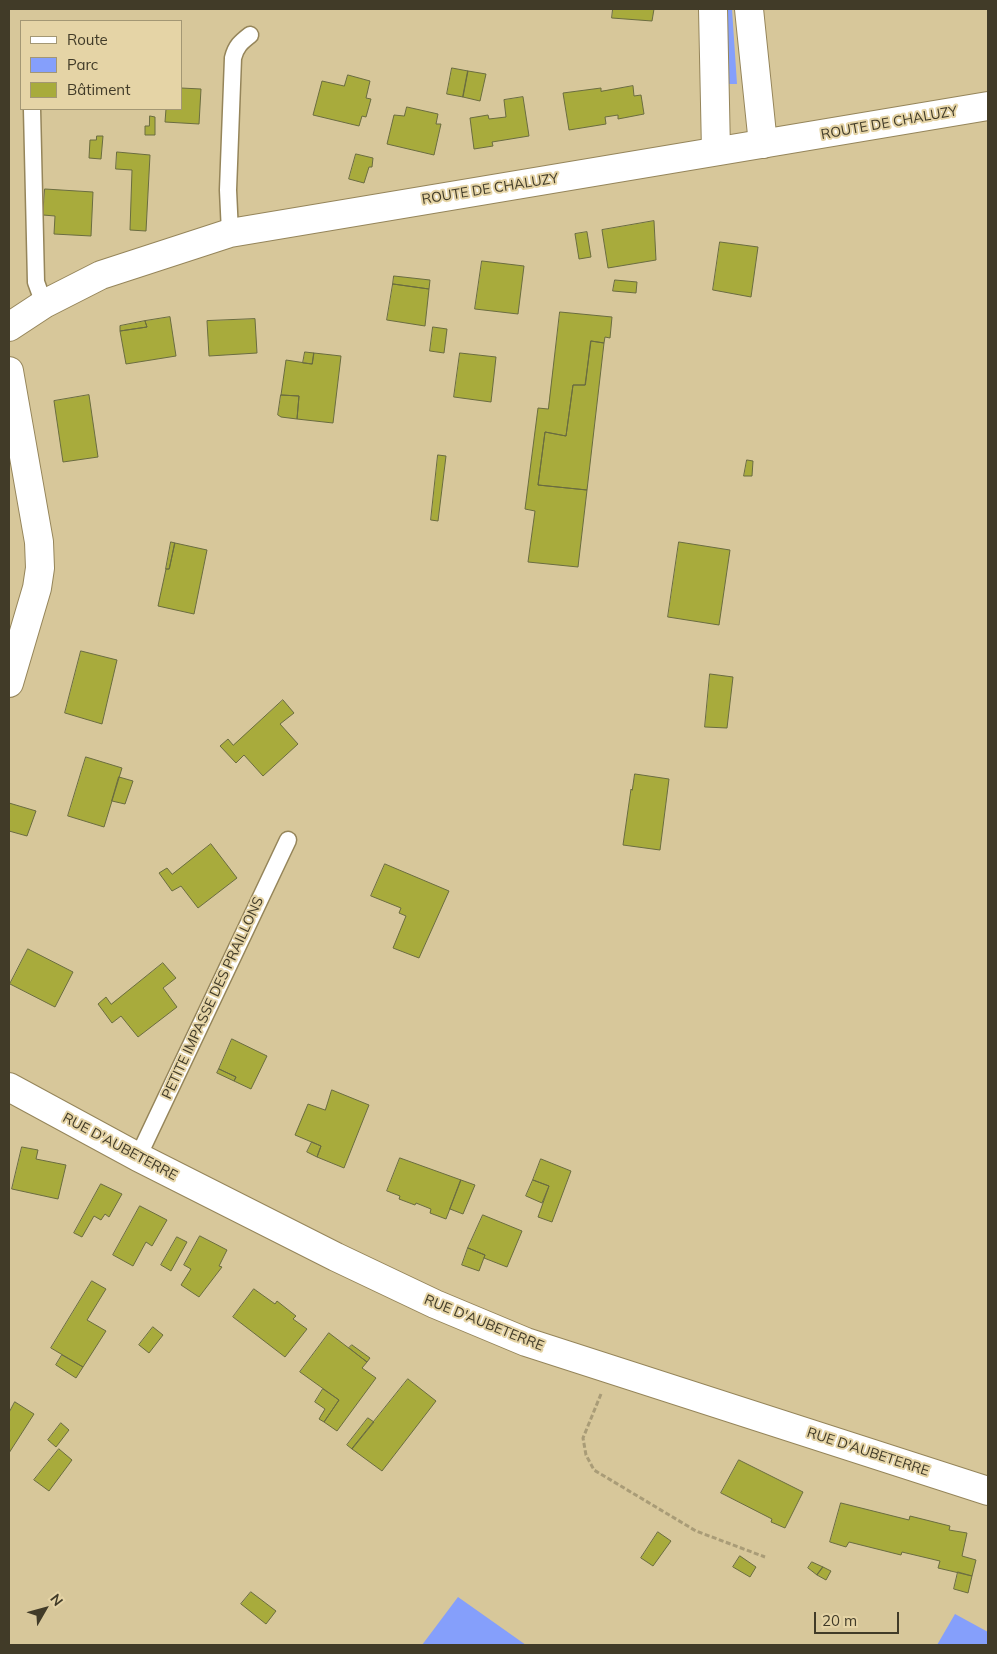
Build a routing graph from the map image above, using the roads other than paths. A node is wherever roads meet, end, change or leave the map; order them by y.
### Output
1 (713, 9) edge
2 (749, 9) edge
3 (250, 35) dead end
4 (988, 106) edge
5 (32, 110) edge
6 (763, 144) junction
7 (716, 151) junction
8 (230, 233) junction
9 (44, 304) junction
10 (9, 327) edge
11 (9, 371) edge
12 (9, 682) edge
13 (288, 840) dead end
14 (9, 1088) edge
15 (138, 1157) junction
16 (988, 1491) edge

1 - 7 street
2 - 6 street
3 - 8 lane
4 - 6 street, ROUTE DE CHALUZY
5 - 9 lane
6 - 7 street, ROUTE DE CHALUZY
7 - 8 street, ROUTE DE CHALUZY
8 - 9 street, ROUTE DE CHALUZY
9 - 10 street, ROUTE DE CHALUZY
11 - 12 street
13 - 15 lane, PETITE IMPASSE DES PRAILLONS
14 - 15 street, RUE D'AUBETERRE
15 - 16 street, RUE D'AUBETERRE

